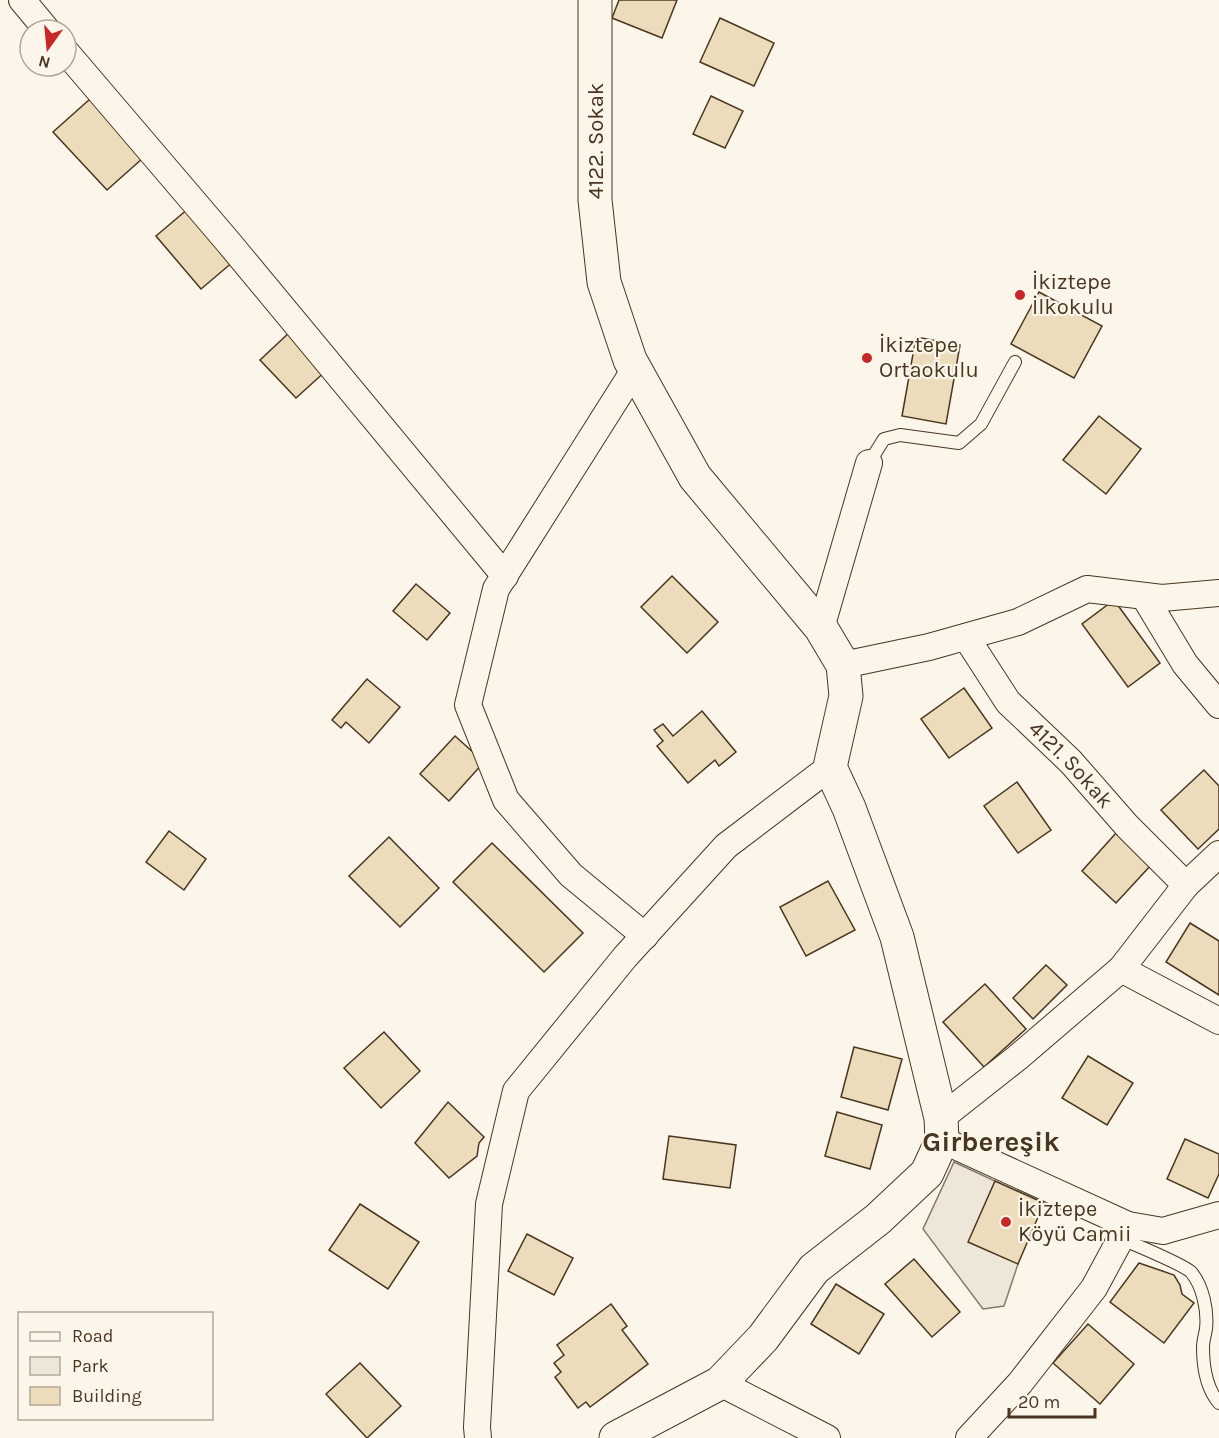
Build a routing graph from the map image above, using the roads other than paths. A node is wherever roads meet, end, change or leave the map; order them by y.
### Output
1 (22, 0) edge
2 (595, 0) edge
3 (37, 18) edge
4 (78, 66) edge
5 (1015, 362) dead end
6 (635, 369) junction
7 (869, 463) joint
8 (504, 576) junction
9 (1219, 593) edge
10 (1144, 596) junction
11 (821, 628) junction
12 (966, 637) junction
13 (843, 665) junction
14 (1219, 705) edge
15 (830, 767) junction
16 (1219, 854) edge
17 (1186, 885) junction
18 (645, 936) junction
19 (1121, 969) junction
20 (1219, 1021) edge
21 (941, 1129) junction
22 (1219, 1215) edge
23 (1124, 1231) junction
24 (720, 1383) junction
25 (1219, 1403) edge
26 (624, 1436) edge
27 (478, 1438) edge
28 (827, 1438) edge
29 (969, 1438) edge

1 - 3 street
2 - 6 street, 4122. Sokak
4 - 8 street
5 - 7 lane
6 - 8 street
6 - 11 street, 4122. Sokak
7 - 11 street
8 - 18 street
9 - 10 street
10 - 12 street
10 - 14 street
11 - 13 street, 4122. Sokak
12 - 13 street
12 - 17 street, 4121. Sokak
13 - 15 street
15 - 18 street
15 - 21 street
16 - 17 street
17 - 19 street
18 - 27 street
19 - 20 street
19 - 21 street
21 - 23 street
21 - 24 street
22 - 23 street
23 - 25 lane
23 - 29 street
24 - 26 street
24 - 28 street

